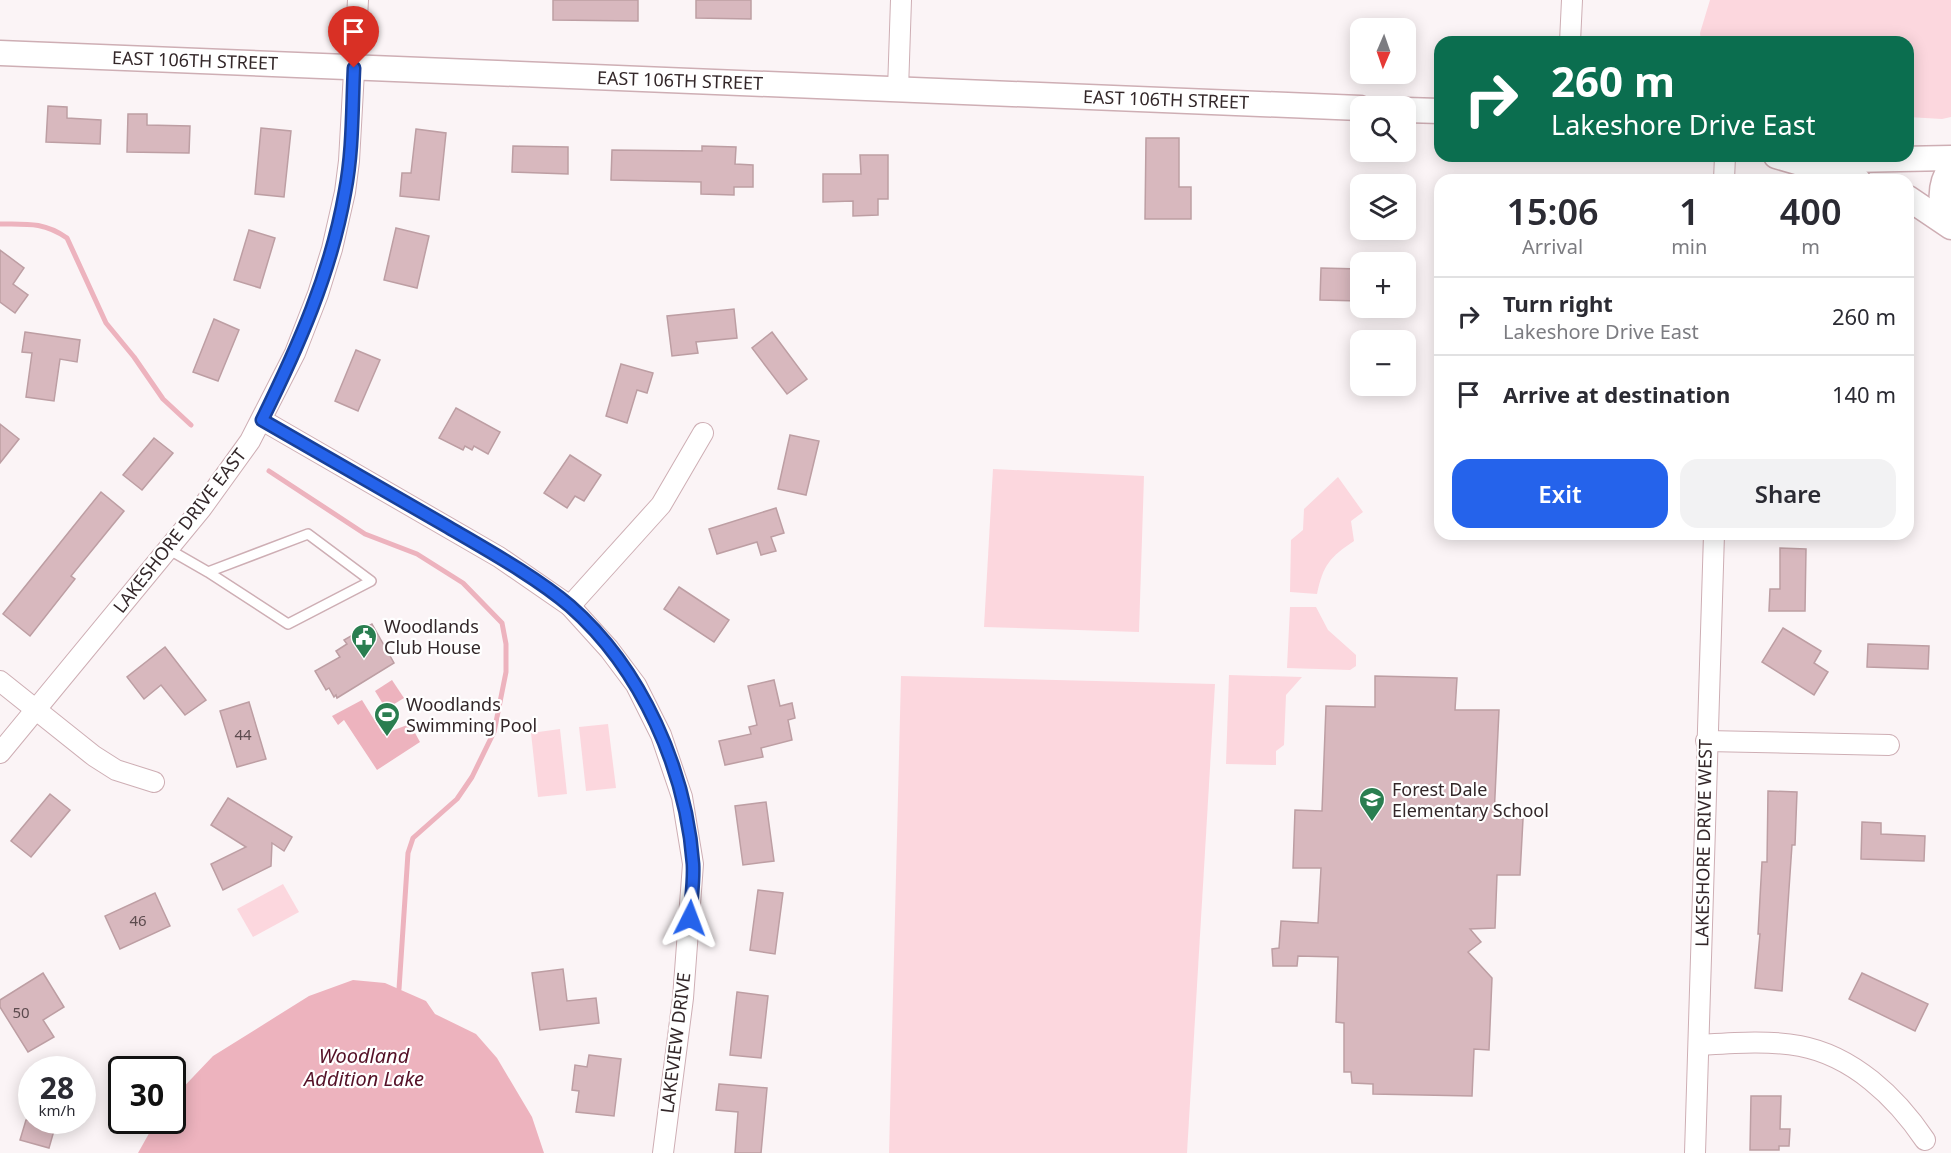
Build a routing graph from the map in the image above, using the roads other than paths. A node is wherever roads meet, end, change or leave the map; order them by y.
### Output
1 (358, 0) edge
2 (902, 0) edge
3 (1572, 0) edge
4 (1570, 36) edge
5 (0, 53) edge
6 (354, 68) junction
7 (898, 90) junction
8 (1350, 108) edge
9 (1416, 110) edge
10 (1434, 111) edge
11 (1914, 158) edge
12 (1951, 158) edge
13 (1800, 162) edge
14 (1951, 167) edge
15 (1839, 174) edge
16 (1914, 202) edge
17 (1951, 226) edge
18 (262, 420) junction
19 (703, 433) dead end
20 (1714, 540) edge
21 (168, 549) junction
22 (208, 572) junction
23 (570, 606) junction
24 (0, 681) edge
25 (36, 710) junction
26 (1706, 741) junction
27 (1889, 745) dead end
28 (0, 753) edge
29 (154, 782) dead end
30 (1699, 1045) junction
31 (1925, 1140) dead end
32 (663, 1153) edge
33 (1695, 1153) edge

1 - 6 street, LAKESHORE DRIVE EAST
2 - 7 street
3 - 4 street
5 - 6 street, EAST 106TH STREET
6 - 7 street, EAST 106TH STREET
6 - 18 street, LAKESHORE DRIVE EAST
7 - 8 street, EAST 106TH STREET
9 - 10 street
11 - 12 street
13 - 15 street
14 - 17 street
16 - 17 street
18 - 21 street, LAKESHORE DRIVE EAST
18 - 23 street, LAKEVIEW DRIVE
19 - 23 street
20 - 26 street, LAKESHORE DRIVE WEST
21 - 22 lane
21 - 25 street, LAKESHORE DRIVE EAST
22 - 22 lane
23 - 32 street, LAKEVIEW DRIVE
24 - 25 street
25 - 28 street, LAKESHORE DRIVE EAST
25 - 29 street
26 - 27 street
26 - 30 street, LAKESHORE DRIVE WEST
30 - 31 street
30 - 33 street, LAKESHORE DRIVE WEST

